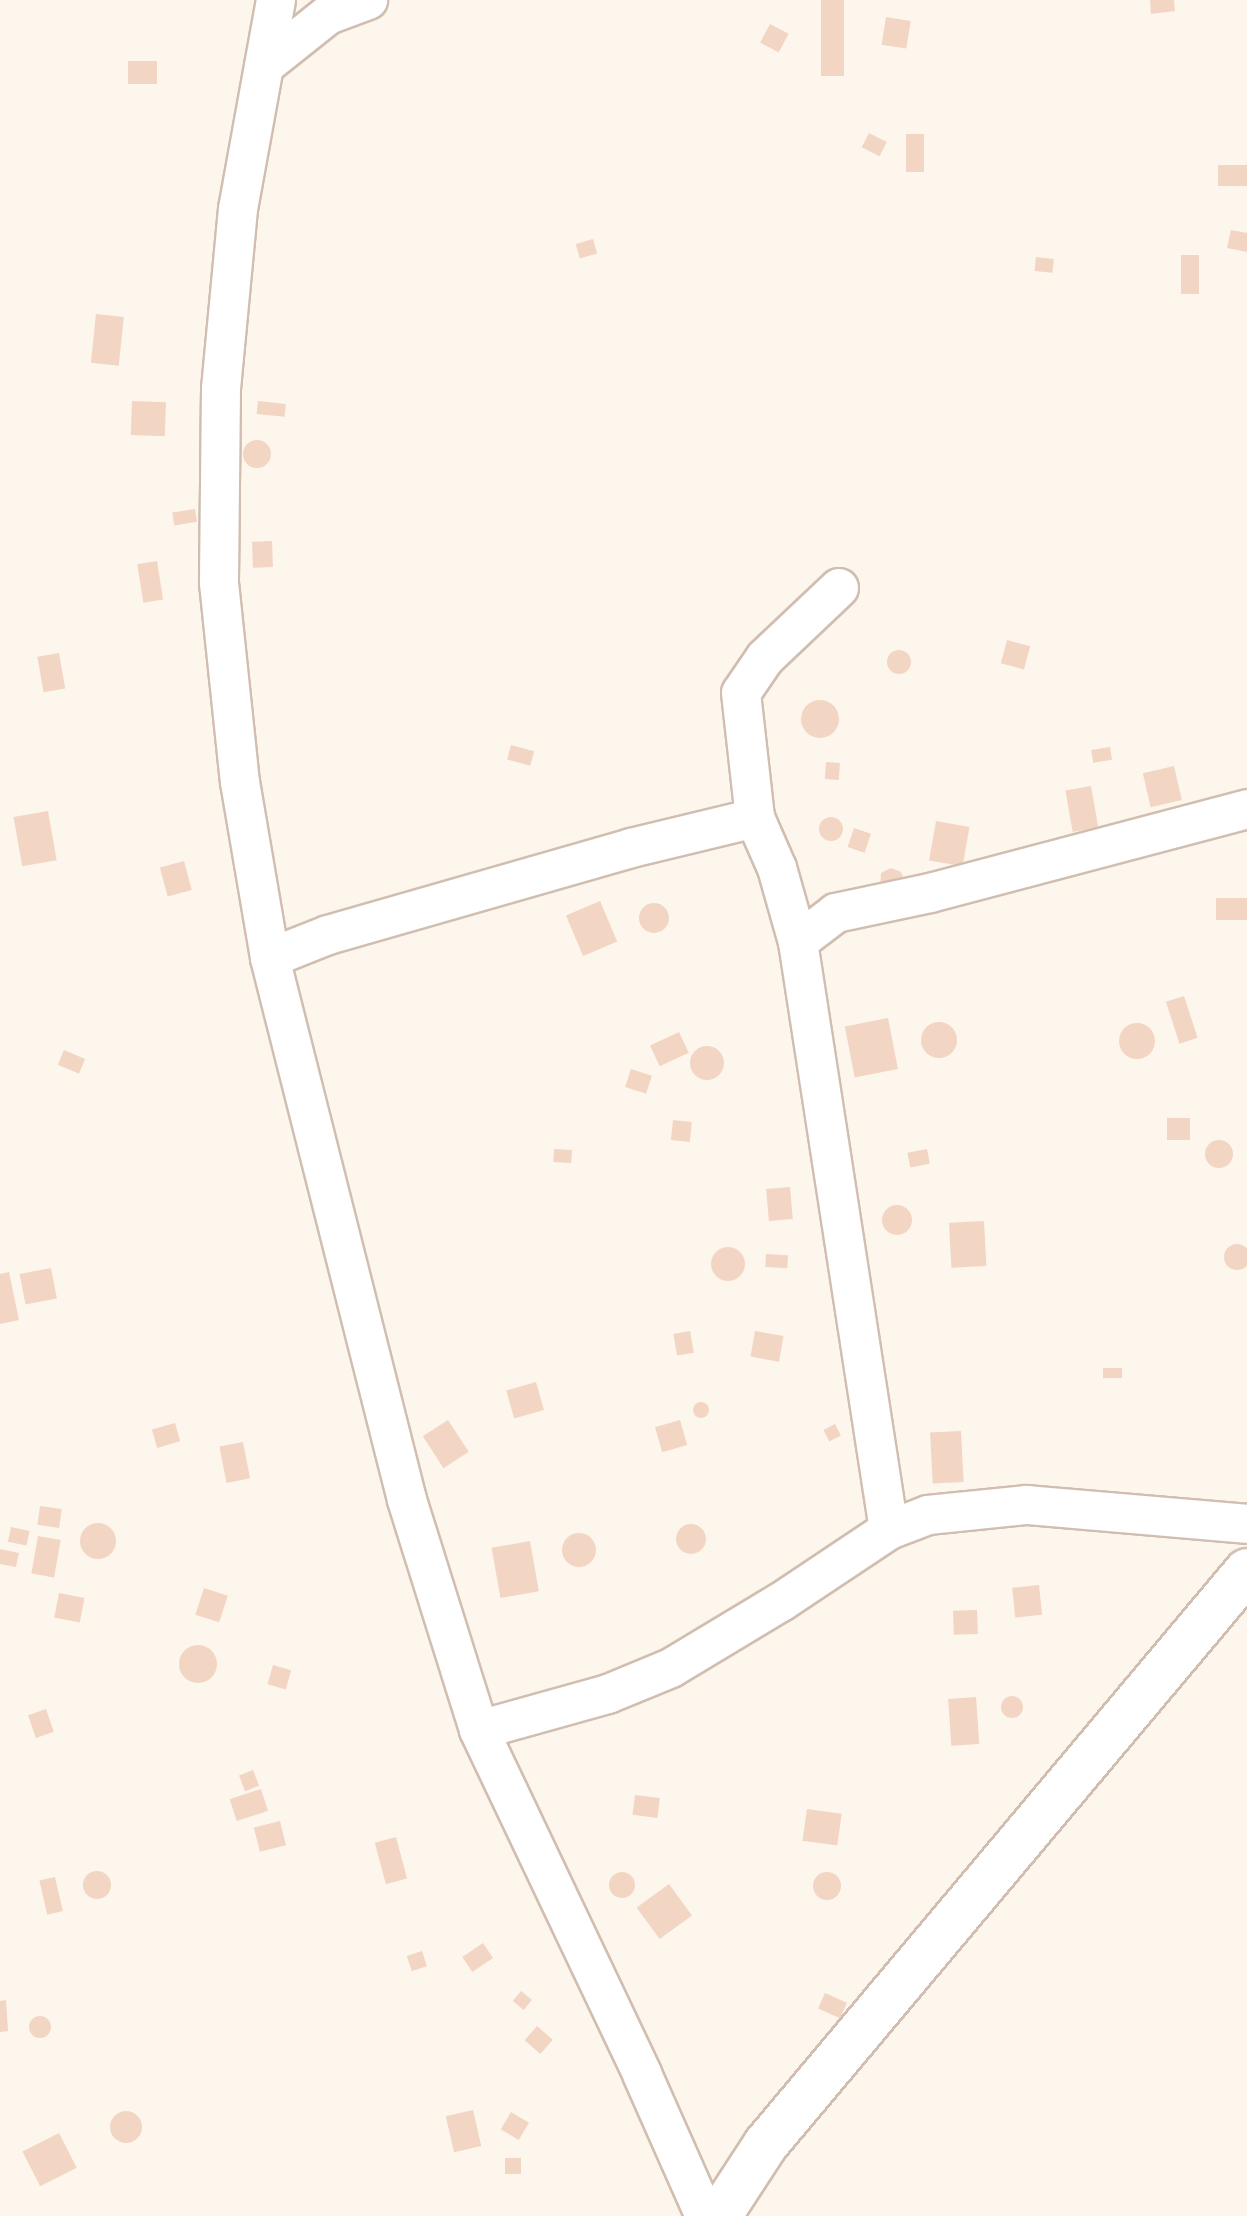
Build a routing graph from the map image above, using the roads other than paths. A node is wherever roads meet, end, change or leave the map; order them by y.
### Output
1 (276, 0) edge
2 (368, 0) edge
3 (318, 7) edge
4 (264, 66) junction
5 (839, 588) dead end
6 (1247, 809) edge
7 (755, 818) junction
8 (784, 888) junction
9 (836, 913) junction
10 (798, 942) junction
11 (270, 958) junction
12 (1247, 1524) edge
13 (889, 1530) junction
14 (1247, 1571) edge
15 (479, 1730) junction
16 (705, 2216) edge
17 (719, 2216) edge

1 - 4 street
2 - 3 street
3 - 4 street
4 - 11 street
5 - 7 street
6 - 9 street
7 - 8 street
7 - 11 street
8 - 9 street
8 - 10 street
9 - 10 street
10 - 13 street
11 - 15 street
12 - 13 street
13 - 15 street
14 - 17 street
15 - 16 street

